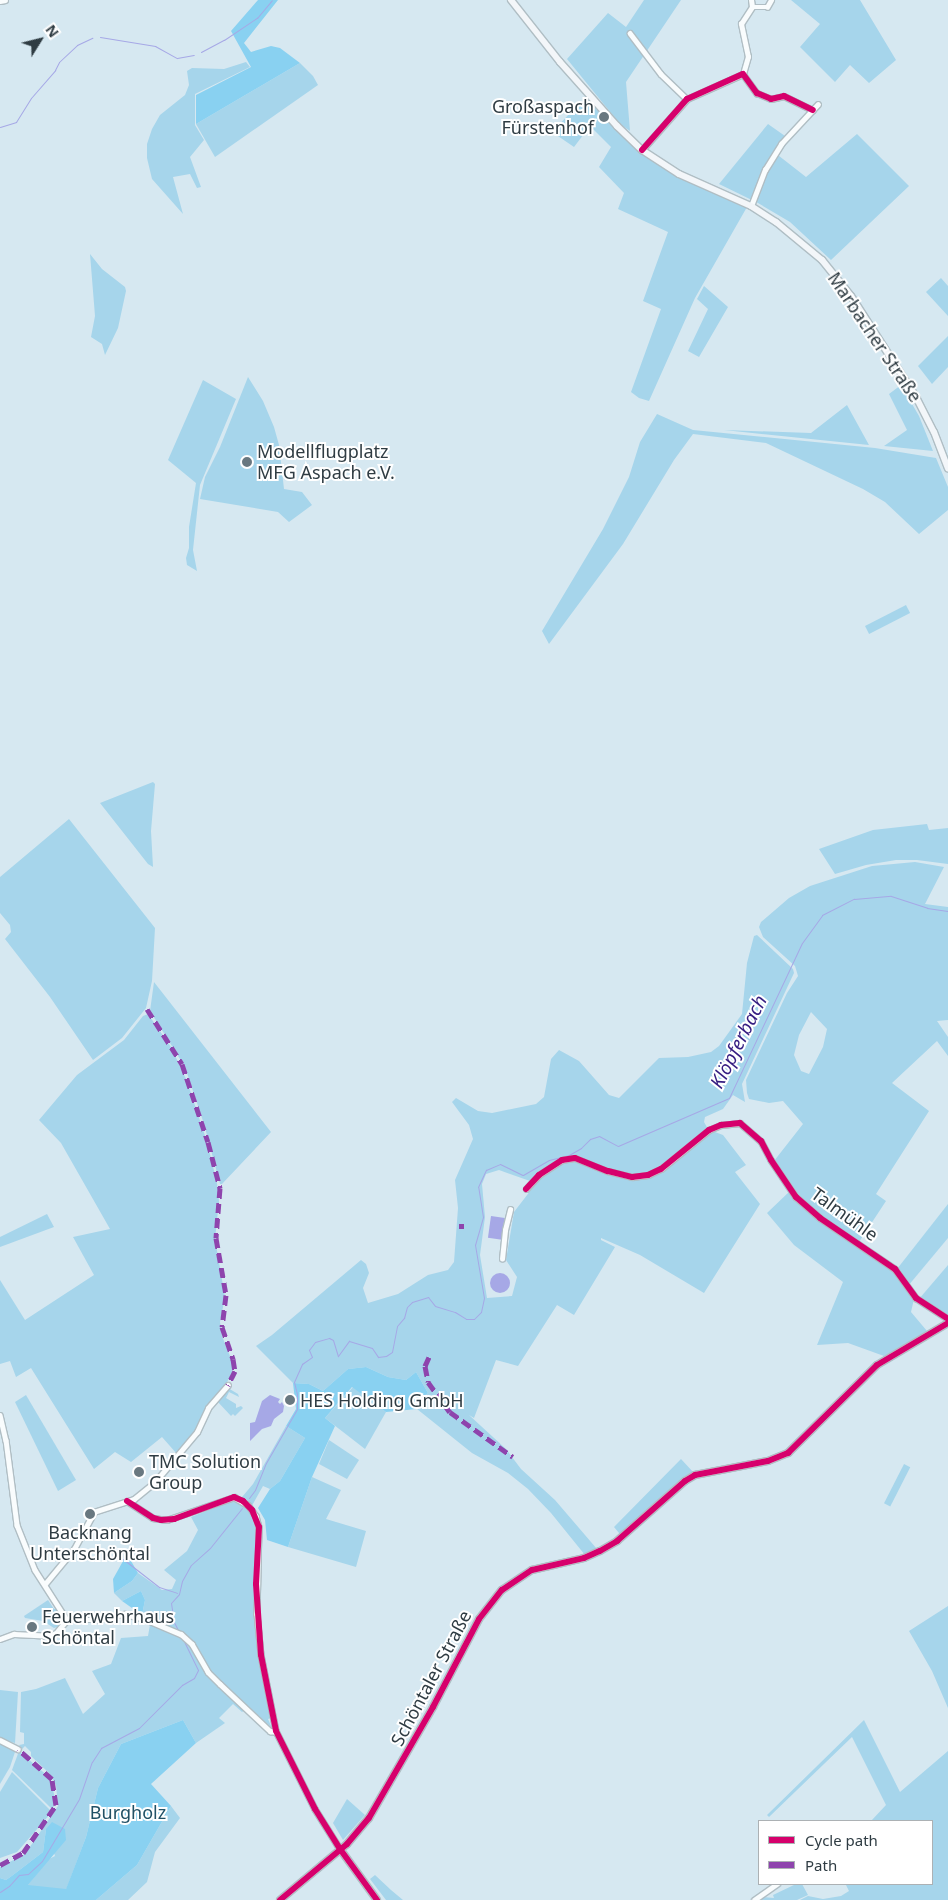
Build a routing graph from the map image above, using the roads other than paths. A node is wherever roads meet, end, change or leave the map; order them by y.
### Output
1 (5, 0) edge
2 (511, 0) edge
3 (751, 0) edge
4 (771, 0) edge
5 (0, 1) edge
6 (752, 7) junction
7 (630, 33) dead end
8 (743, 74) junction
9 (687, 99) junction
10 (818, 104) dead end
11 (813, 110) junction
12 (642, 150) junction
13 (751, 206) junction
14 (947, 460) edge
15 (948, 468) edge
16 (526, 1188) dead end
17 (510, 1210) dead end
18 (502, 1259) dead end
19 (948, 1321) edge
20 (228, 1385) dead end
21 (0, 1415) edge
22 (127, 1502) junction
23 (45, 1584) junction
24 (67, 1620) junction
25 (0, 1639) edge
26 (276, 1732) junction
27 (0, 1740) edge
28 (18, 1748) dead end
29 (340, 1850) junction
30 (776, 1885) edge
31 (280, 1900) edge
32 (377, 1900) edge
33 (754, 1900) edge

1 - 5 street
2 - 12 street, Marbacher Straße
3 - 6 street
4 - 6 street
6 - 8 street
7 - 9 street
8 - 9 street
8 - 11 street
9 - 12 street
10 - 11 street
11 - 13 street
12 - 13 street, Marbacher Straße
13 - 14 street, Marbacher Straße
14 - 15 street, Marbacher Straße
16 - 19 street, Talmühle
17 - 18 street
19 - 29 street, Schöntaler Straße
20 - 22 street
21 - 23 street
22 - 23 street
22 - 26 street
23 - 24 street
24 - 25 street
24 - 26 street
26 - 29 street
27 - 28 street
29 - 31 street, Schöntaler Straße
29 - 32 street
30 - 33 street

